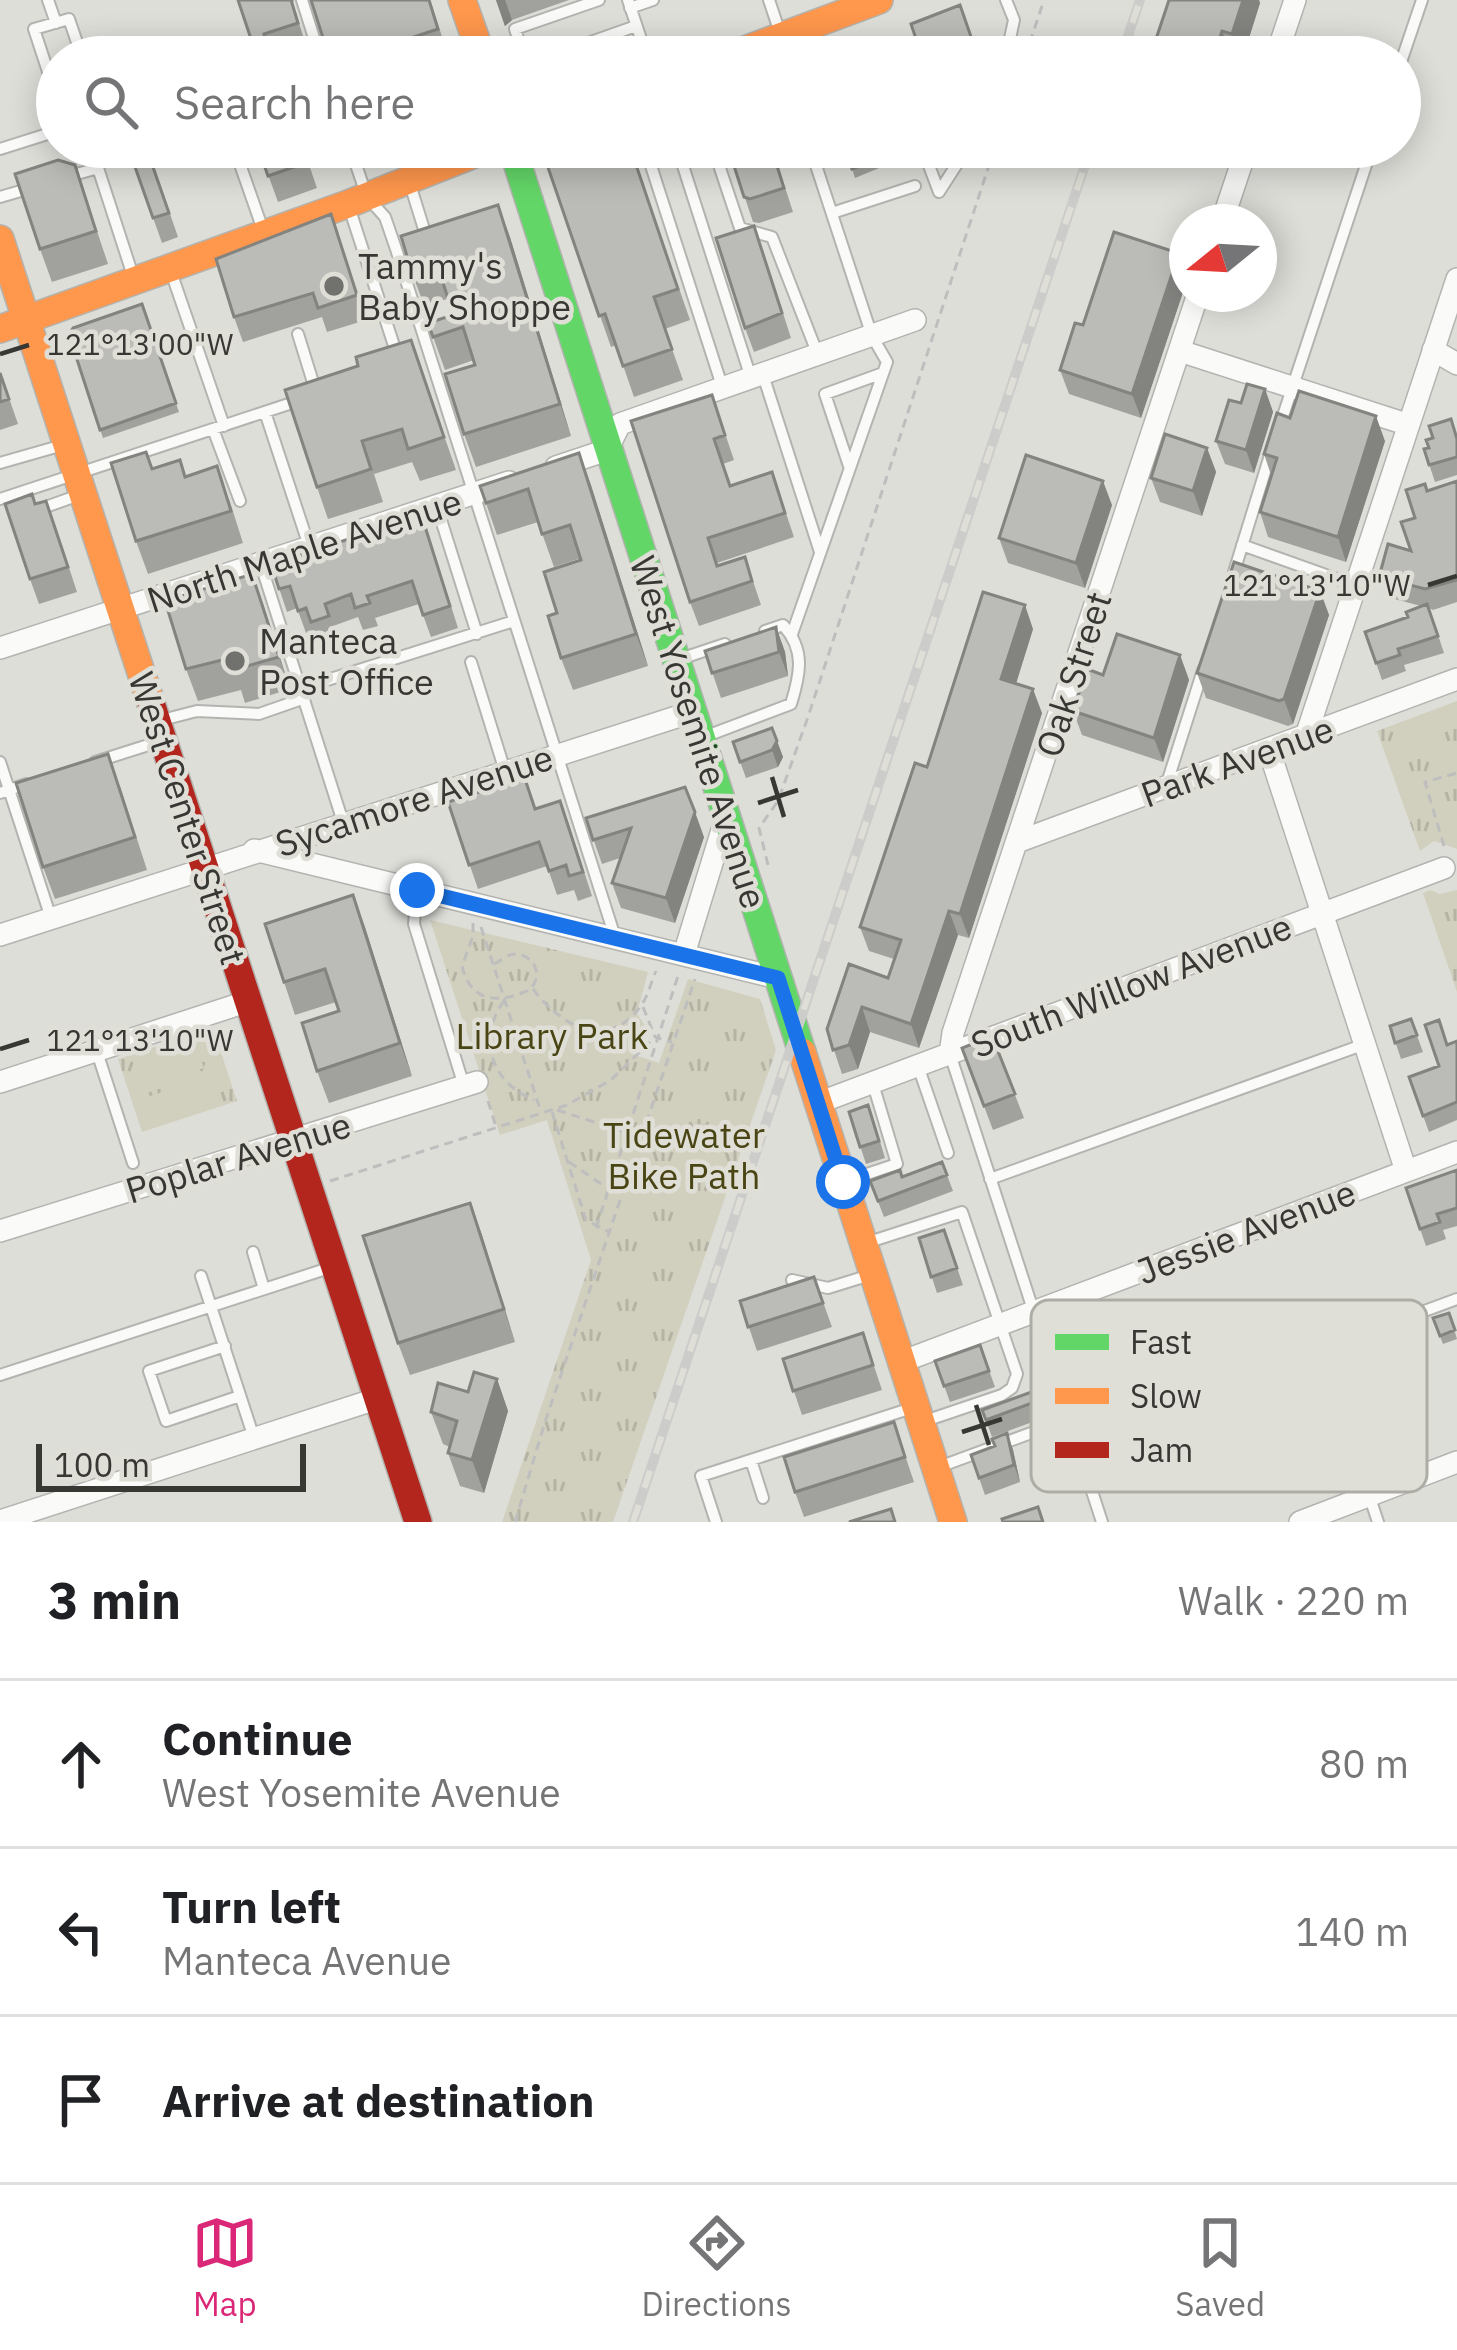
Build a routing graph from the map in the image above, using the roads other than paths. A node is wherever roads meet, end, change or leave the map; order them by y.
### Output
1 (48, 0) edge
2 (302, 0) edge
3 (462, 0) edge
4 (599, 0) edge
5 (653, 0) edge
6 (769, 0) edge
7 (879, 0) edge
8 (1006, 0) edge
9 (1295, 0) edge
10 (1422, 0) edge
11 (629, 4) edge
12 (56, 23) junction
13 (636, 26) junction
14 (36, 36) edge
15 (75, 36) edge
16 (313, 36) edge
17 (475, 36) edge
18 (517, 36) edge
19 (608, 36) edge
20 (640, 36) edge
21 (781, 36) edge
22 (807, 36) edge
23 (1011, 36) edge
24 (1283, 36) edge
25 (1410, 36) edge
26 (36, 138) edge
27 (0, 149) edge
28 (241, 168) edge
29 (353, 168) edge
30 (442, 168) edge
31 (516, 168) edge
32 (652, 168) edge
33 (683, 168) edge
34 (720, 168) edge
35 (817, 168) edge
36 (930, 168) edge
37 (954, 168) edge
38 (1240, 168) edge
39 (1365, 168) edge
40 (58, 180) edge
41 (409, 182) junction
42 (39, 186) edge
43 (915, 186) dead end
44 (0, 197) edge
45 (358, 201) junction
46 (1228, 204) edge
47 (832, 213) junction
48 (264, 233) junction
49 (445, 234) edge
50 (0, 239) edge
51 (427, 239) junction
52 (396, 250) junction
53 (169, 266) junction
54 (134, 279) junction
55 (1457, 279) edge
56 (1192, 312) edge
57 (915, 320) dead end
58 (13, 324) edge
59 (298, 334) dead end
60 (872, 336) junction
61 (1433, 350) junction
62 (1180, 351) junction
63 (818, 355) junction
64 (430, 358) junction
65 (415, 362) edge
66 (1457, 364) edge
67 (401, 367) edge
68 (883, 373) junction
69 (757, 377) junction
70 (338, 388) edge
71 (1292, 388) junction
72 (723, 389) junction
73 (317, 395) junction
74 (265, 412) junction
75 (1406, 424) junction
76 (219, 428) junction
77 (66, 444) junction
78 (607, 450) junction
79 (0, 463) edge
80 (850, 469) junction
81 (80, 484) junction
82 (473, 494) junction
83 (0, 500) edge
84 (240, 501) dead end
85 (437, 507) junction
86 (21, 516) edge
87 (1242, 545) junction
88 (310, 549) junction
89 (820, 553) junction
90 (261, 566) junction
91 (1354, 585) junction
92 (1228, 590) edge
93 (120, 609) junction
94 (514, 621) junction
95 (761, 632) edge
96 (477, 634) junction
97 (792, 634) junction
98 (740, 639) edge
99 (2, 642) edge
100 (1208, 656) edge
101 (675, 660) junction
102 (471, 662) dead end
103 (1457, 679) edge
104 (304, 693) junction
105 (696, 725) junction
106 (158, 732) junction
107 (1306, 736) junction
108 (1269, 750) junction
109 (556, 755) junction
110 (0, 762) edge
111 (74, 769) edge
112 (506, 771) junction
113 (31, 783) edge
114 (1166, 788) junction
115 (5, 791) edge
116 (727, 814) junction
117 (343, 822) junction
118 (1018, 842) junction
119 (254, 850) junction
120 (206, 868) junction
121 (1444, 868) road end
122 (417, 890) junction
123 (1321, 913) junction
124 (51, 919) junction
125 (0, 935) edge
126 (615, 938) junction
127 (675, 952) junction
128 (778, 978) junction
129 (249, 1001) junction
130 (1365, 1044) junction
131 (96, 1051) junction
132 (950, 1054) junction
133 (918, 1066) junction
134 (0, 1082) edge
135 (872, 1082) junction
136 (470, 1084) joint
137 (818, 1102) junction
138 (296, 1140) junction
139 (1457, 1152) edge
140 (948, 1153) dead end
141 (133, 1163) dead end
142 (1406, 1171) junction
143 (990, 1180) junction
144 (843, 1182) junction
145 (0, 1231) edge
146 (863, 1244) junction
147 (253, 1252) dead end
148 (335, 1266) junction
149 (873, 1274) junction
150 (201, 1276) dead end
151 (791, 1280) edge
152 (264, 1289) junction
153 (1457, 1299) edge
154 (1065, 1300) edge
155 (212, 1306) junction
156 (1031, 1306) edge
157 (1427, 1310) edge
158 (1031, 1313) edge
159 (1000, 1324) junction
160 (225, 1346) junction
161 (902, 1362) junction
162 (0, 1375) edge
163 (241, 1396) junction
164 (379, 1398) junction
165 (918, 1414) junction
166 (1031, 1433) edge
167 (254, 1439) junction
168 (751, 1460) junction
169 (1457, 1462) edge
170 (936, 1468) junction
171 (1427, 1474) edge
172 (1092, 1492) edge
173 (1379, 1492) edge
174 (1369, 1496) junction
175 (763, 1498) dead end
176 (0, 1521) edge
177 (418, 1522) edge
178 (716, 1522) edge
179 (953, 1522) edge
180 (1102, 1522) edge
181 (1300, 1522) edge
182 (1378, 1522) edge

1 - 12 lane
2 - 16 lane
3 - 17 main road
4 - 18 lane
5 - 11 lane
6 - 21 lane
7 - 22 main road
8 - 23 lane
9 - 24 street
10 - 25 lane
11 - 13 lane
12 - 14 lane
12 - 15 lane
13 - 19 lane
13 - 20 lane
26 - 27 lane
28 - 48 lane
29 - 45 lane
30 - 41 main road
31 - 78 main road, West Yosemite Avenue
32 - 72 lane
33 - 69 lane
34 - 63 lane
35 - 47 lane
36 - 37 lane
38 - 46 street
39 - 71 lane
40 - 54 lane
41 - 45 main road
41 - 51 lane
42 - 44 lane
43 - 47 lane
45 - 48 main road
45 - 52 lane
45 - 67 lane
47 - 60 lane
48 - 53 main road
49 - 51 lane
50 - 58 main road, West Center Street
51 - 52 lane
52 - 64 lane
53 - 54 main road
53 - 76 lane
54 - 58 main road
55 - 61 street
56 - 62 street, Oak Street
57 - 60 street
58 - 77 main road, West Center Street
59 - 73 lane
60 - 63 street
60 - 68 lane
61 - 66 street
61 - 75 street
62 - 71 street
62 - 118 street, Oak Street
63 - 69 street
64 - 65 lane
64 - 82 lane
68 - 80 lane
68 - 80 lane
69 - 72 street
69 - 89 lane
70 - 73 lane
71 - 75 street
71 - 87 lane
72 - 78 street
73 - 74 lane
74 - 76 lane
74 - 88 lane
75 - 91 street
76 - 81 lane
76 - 84 lane
77 - 79 lane
77 - 81 main road, West Center Street
78 - 82 street, North Maple Avenue
78 - 101 main road, West Yosemite Avenue
80 - 89 lane
81 - 83 lane
81 - 86 lane
81 - 93 main road, West Center Street
82 - 85 street, North Maple Avenue
82 - 94 lane
85 - 88 street, North Maple Avenue
85 - 96 lane
87 - 91 lane
87 - 92 lane
88 - 90 street, North Maple Avenue
89 - 97 lane
90 - 93 street, North Maple Avenue
90 - 104 lane
91 - 107 street
93 - 99 street, North Maple Avenue
93 - 106 main road, West Center Street
94 - 96 lane
94 - 109 lane
95 - 97 lane
96 - 104 lane
97 - 105 lane
98 - 101 lane
100 - 114 lane
101 - 105 main road, West Yosemite Avenue
102 - 112 lane
103 - 107 street, Park Avenue
104 - 106 lane
104 - 117 lane
105 - 109 street, Sycamore Avenue
105 - 116 main road, West Yosemite Avenue
106 - 111 lane
106 - 120 main road, West Center Street
107 - 108 street, Park Avenue
108 - 114 street, Park Avenue
108 - 123 street
109 - 112 street, Sycamore Avenue
109 - 126 lane
110 - 115 lane
112 - 117 street, Sycamore Avenue
113 - 115 lane
114 - 118 street, Park Avenue
115 - 124 lane
116 - 127 street
116 - 128 main road, West Yosemite Avenue
117 - 119 street, Sycamore Avenue
118 - 132 street, Oak Street
119 - 120 street, Sycamore Avenue
119 - 122 street
120 - 124 street, Sycamore Avenue
120 - 129 main road, West Center Street
121 - 123 street, South Willow Avenue
122 - 126 street
122 - 136 lane
123 - 130 street
123 - 132 street, South Willow Avenue
124 - 125 street, Sycamore Avenue
126 - 127 street
127 - 128 street
128 - 137 main road, West Yosemite Avenue
129 - 131 street
129 - 138 main road, West Center Street
130 - 142 street
130 - 143 lane
131 - 134 street
131 - 141 lane
132 - 133 street, South Willow Avenue
132 - 143 lane
133 - 135 street, South Willow Avenue
133 - 140 lane
135 - 137 street, South Willow Avenue
135 - 144 lane
136 - 138 street, Poplar Avenue
137 - 144 main road, West Yosemite Avenue
138 - 145 street, Poplar Avenue
138 - 148 main road, West Center Street
139 - 142 street, Jessie Avenue
142 - 154 street, Jessie Avenue
143 - 156 lane
144 - 146 main road, West Yosemite Avenue
146 - 149 main road, West Yosemite Avenue
146 - 159 lane
147 - 152 lane
148 - 152 lane
148 - 164 main road, West Center Street
149 - 151 lane
149 - 161 main road, West Yosemite Avenue
150 - 155 lane
152 - 155 lane
153 - 157 lane
155 - 160 lane
155 - 162 lane
158 - 159 street, Jessie Avenue
159 - 161 street, Jessie Avenue
159 - 165 lane
160 - 163 lane
160 - 163 lane
161 - 165 main road, West Yosemite Avenue
163 - 167 lane
164 - 167 street
164 - 177 main road, West Center Street
165 - 168 lane
165 - 170 main road, West Yosemite Avenue
166 - 170 lane
167 - 176 street
168 - 175 lane
168 - 178 lane
169 - 171 street
170 - 179 main road, West Yosemite Avenue
172 - 180 lane
173 - 174 street
174 - 181 street
174 - 182 lane

